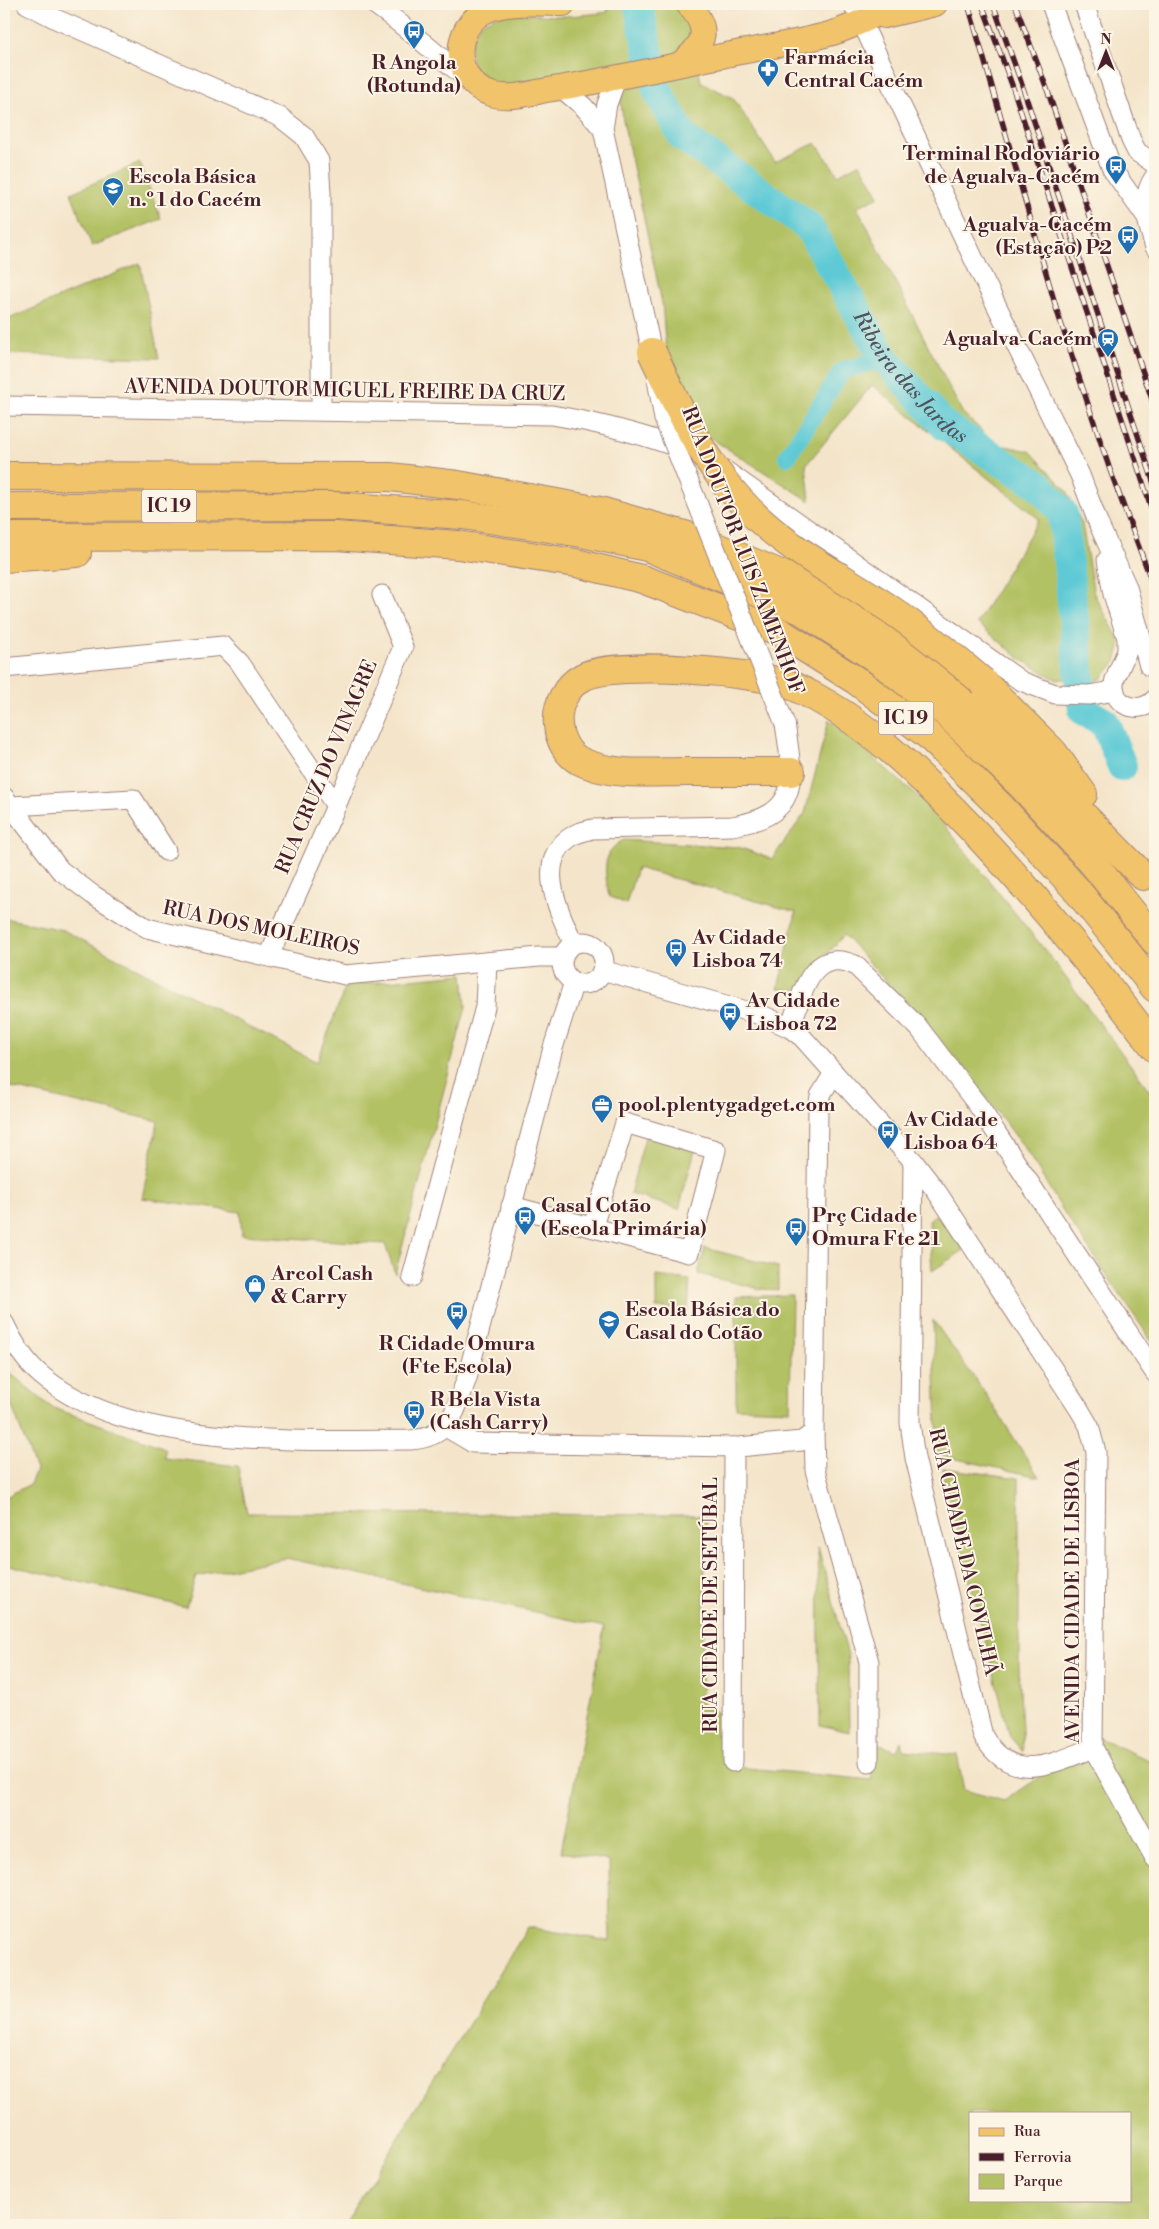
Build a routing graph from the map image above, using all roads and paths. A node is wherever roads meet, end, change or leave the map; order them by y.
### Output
1 (27, 4) edge
2 (374, 4) edge
3 (563, 4) edge
4 (688, 4) edge
5 (899, 4) edge
6 (935, 4) edge
7 (1051, 4) edge
8 (1084, 4) edge
9 (856, 13) edge
10 (680, 64) junction
11 (617, 77) junction
12 (469, 80) junction
13 (561, 88) junction
14 (603, 130) junction
15 (1155, 164) edge
16 (1155, 176) edge
17 (1146, 217) junction
18 (1155, 247) edge
19 (652, 352) junction
20 (4, 406) edge
21 (321, 410) junction
22 (4, 476) edge
23 (4, 507) edge
24 (1102, 532) junction
25 (4, 537) edge
26 (133, 537) junction
27 (4, 558) edge
28 (382, 595) dead end
29 (4, 668) edge
30 (1152, 669) edge
31 (1113, 686) junction
32 (1154, 705) edge
33 (791, 772) junction
34 (8, 802) edge
35 (336, 806) junction
36 (166, 851) dead end
37 (1149, 884) edge
38 (1155, 941) edge
39 (568, 950) junction
40 (269, 956) junction
41 (487, 962) junction
42 (602, 970) junction
43 (574, 982) junction
44 (1155, 988) edge
45 (790, 1028) junction
46 (1155, 1048) edge
47 (834, 1073) junction
48 (913, 1161) junction
49 (511, 1206) junction
50 (593, 1226) junction
51 (412, 1277) dead end
52 (4, 1323) edge
53 (1155, 1374) edge
54 (446, 1427) junction
55 (814, 1432) junction
56 (734, 1447) junction
57 (1093, 1748) junction
58 (733, 1762) dead end
59 (869, 1762) dead end
60 (1155, 1858) edge

1 - 21 street
2 - 12 street
3 - 12 main road
4 - 10 main road
5 - 9 main road
6 - 9 main road
7 - 17 street
8 - 15 street
9 - 10 main road
9 - 24 street
10 - 11 main road
11 - 13 main road
11 - 14 street
12 - 13 main road
13 - 14 street
14 - 19 street, RUA DOUTOR LUIS ZAMENHOF
16 - 17 street
17 - 18 street
19 - 33 street, RUA DOUTOR LUIS ZAMENHOF, bridge
19 - 37 highway, bridge
20 - 21 street, AVENIDA DOUTOR MIGUEL FREIRE DA CRUZ
21 - 31 street, AVENIDA DOUTOR MIGUEL FREIRE DA CRUZ
22 - 37 highway
23 - 38 highway, IC 19
24 - 30 street
24 - 31 street
25 - 26 highway, IC 19
26 - 27 highway
26 - 44 highway, IC 19
28 - 35 street, RUA CRUZ DO VINAGRE
29 - 35 street
30 - 31 street, AVENIDA DOUTOR MIGUEL FREIRE DA CRUZ
31 - 32 street
33 - 39 street, RUA DOUTOR LUIS ZAMENHOF
33 - 46 highway
34 - 36 street
34 - 40 street, RUA DOS MOLEIROS
35 - 40 street, RUA CRUZ DO VINAGRE
39 - 41 street, RUA DOS MOLEIROS
39 - 42 street
39 - 43 street
40 - 41 street, RUA DOS MOLEIROS
41 - 51 street
42 - 43 street
42 - 45 street, AVENIDA CIDADE DE LISBOA
43 - 49 street
45 - 47 street, AVENIDA CIDADE DE LISBOA
45 - 53 street
47 - 48 street, AVENIDA CIDADE DE LISBOA
47 - 55 street
48 - 57 street, AVENIDA CIDADE DE LISBOA
48 - 57 street, RUA CIDADE DA COVILHÃ
49 - 50 street
49 - 54 street
50 - 50 street
52 - 54 street
54 - 56 street
55 - 56 street
55 - 59 street
56 - 58 street, RUA CIDADE DE SETÚBAL
57 - 60 street, AVENIDA CIDADE DE LISBOA

